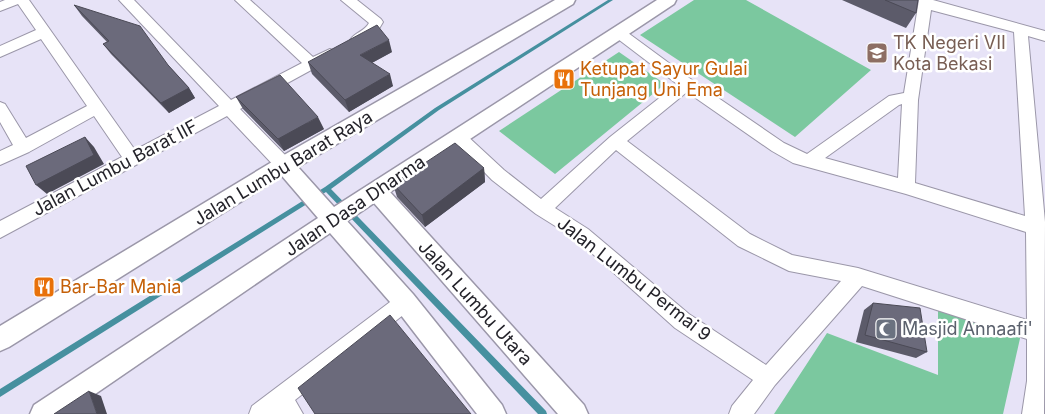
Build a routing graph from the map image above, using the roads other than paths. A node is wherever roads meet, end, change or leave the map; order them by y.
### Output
1 (17, 0) edge
2 (22, 0) edge
3 (126, 0) edge
4 (242, 0) edge
5 (348, 0) edge
6 (567, 0) edge
7 (668, 0) edge
8 (926, 2) edge
9 (0, 7) edge
10 (1021, 30) junction
11 (44, 32) junction
12 (619, 33) junction
13 (1045, 36) edge
14 (0, 52) edge
15 (312, 64) junction
16 (687, 84) junction
17 (910, 100) junction
18 (0, 108) edge
19 (96, 108) junction
20 (230, 108) junction
21 (458, 137) junction
22 (616, 141) junction
23 (23, 148) junction
24 (131, 158) junction
25 (0, 159) edge
26 (809, 161) junction
27 (288, 169) junction
28 (906, 187) junction
29 (347, 207) junction
30 (542, 209) junction
31 (1040, 229) edge
32 (0, 230) edge
33 (858, 276) junction
34 (405, 302) junction
35 (1038, 333) junction
36 (0, 339) edge
37 (768, 378) junction
38 (286, 406) edge
39 (746, 412) edge
40 (43, 414) edge
41 (260, 414) edge
42 (493, 414) edge
43 (575, 414) edge
44 (1033, 414) edge

1 - 9 street
2 - 11 street
3 - 20 street
4 - 15 street
5 - 15 street, Jalan Lumbu Barat IIF
6 - 27 street, Jalan Lumbu Barat Raya
7 - 12 street, Jalan Dasa Dharma
8 - 10 street
8 - 17 street
10 - 13 street
10 - 31 street
11 - 14 street
11 - 19 street
12 - 16 street
12 - 21 street, Jalan Dasa Dharma
15 - 20 street, Jalan Lumbu Barat IIF
16 - 22 street
16 - 26 street
17 - 26 street
17 - 28 street
18 - 23 street
19 - 23 street
19 - 24 street
20 - 24 street, Jalan Lumbu Barat IIF
20 - 27 street
21 - 29 street, Jalan Dasa Dharma
21 - 30 street, Jalan Lumbu Permai 9
22 - 30 street
22 - 33 street
23 - 25 street
24 - 32 street, Jalan Lumbu Barat IIF
26 - 28 street
27 - 29 street
27 - 36 street, Jalan Lumbu Barat Raya
28 - 31 street
29 - 34 street
29 - 40 street, Jalan Dasa Dharma
29 - 43 street, Jalan Lumbu Utara
30 - 37 street, Jalan Lumbu Permai 9
31 - 35 street
33 - 35 street
33 - 37 street
34 - 38 street
34 - 42 street
35 - 44 street
37 - 39 street
38 - 41 street

